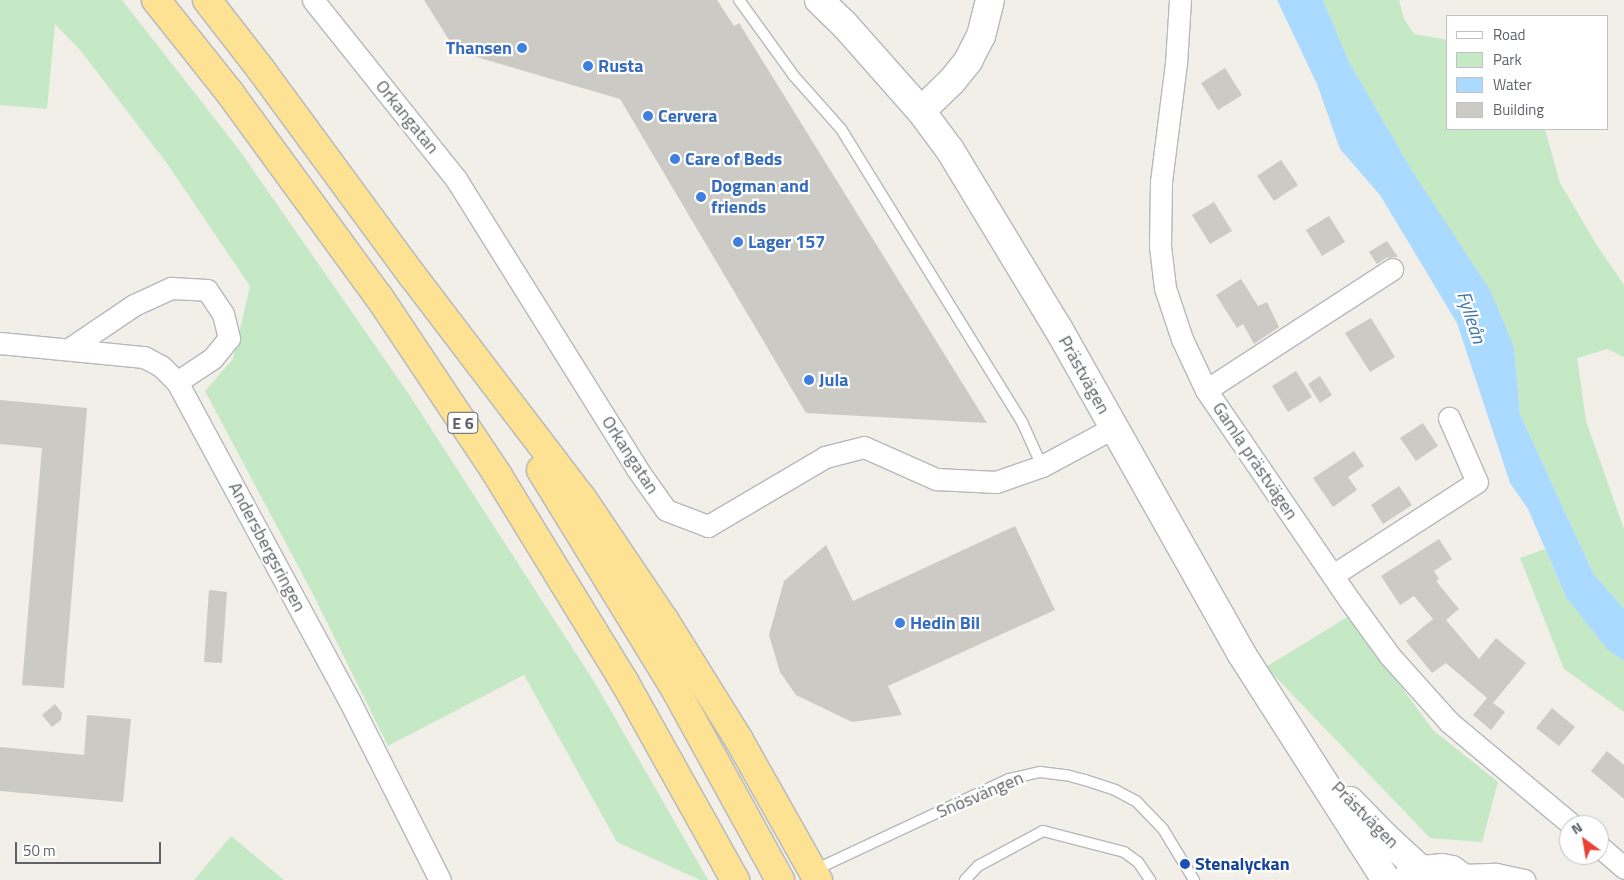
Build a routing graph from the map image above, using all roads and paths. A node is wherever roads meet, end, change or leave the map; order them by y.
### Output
1 (156, 0) edge
2 (207, 0) edge
3 (313, 0) edge
4 (739, 0) edge
5 (819, 0) edge
6 (990, 0) edge
7 (1180, 0) edge
8 (920, 111) junction
9 (1392, 269) dead end
10 (412, 275) junction
11 (0, 343) edge
12 (68, 348) junction
13 (177, 382) junction
14 (1206, 390) junction
15 (1449, 418) dead end
16 (1113, 428) junction
17 (1042, 466) junction
18 (1333, 575) junction
19 (1310, 758) junction
20 (1560, 815) edge
21 (1609, 855) edge
22 (1624, 868) edge
23 (819, 873) edge
24 (1413, 875) edge
25 (1464, 878) edge
26 (440, 880) edge
27 (735, 880) edge
28 (780, 880) edge
29 (965, 880) edge
30 (1150, 880) edge
31 (1194, 880) edge
32 (1386, 880) edge
33 (1524, 880) edge

1 - 27 highway, E 6
2 - 10 highway, E 6
3 - 17 street, Orkangatan
4 - 17 lane
5 - 8 street, Prästvägen
6 - 8 street
7 - 14 street, Gamla prästvägen
8 - 16 street, Prästvägen
9 - 14 street
10 - 23 highway
10 - 28 highway, E 6
11 - 12 street, Andersbergsringen
12 - 13 street, Andersbergsringen
12 - 13 street
13 - 26 street, Andersbergsringen
14 - 18 street, Gamla prästvägen
15 - 18 street
16 - 17 street, Orkangatan
16 - 19 street, Prästvägen
18 - 20 street, Gamla prästvägen
19 - 24 street, Prästvägen
19 - 32 street, Prästvägen
21 - 22 street
23 - 31 lane, Snösvängen
24 - 25 street, Prästvägen
25 - 33 street
29 - 30 lane

